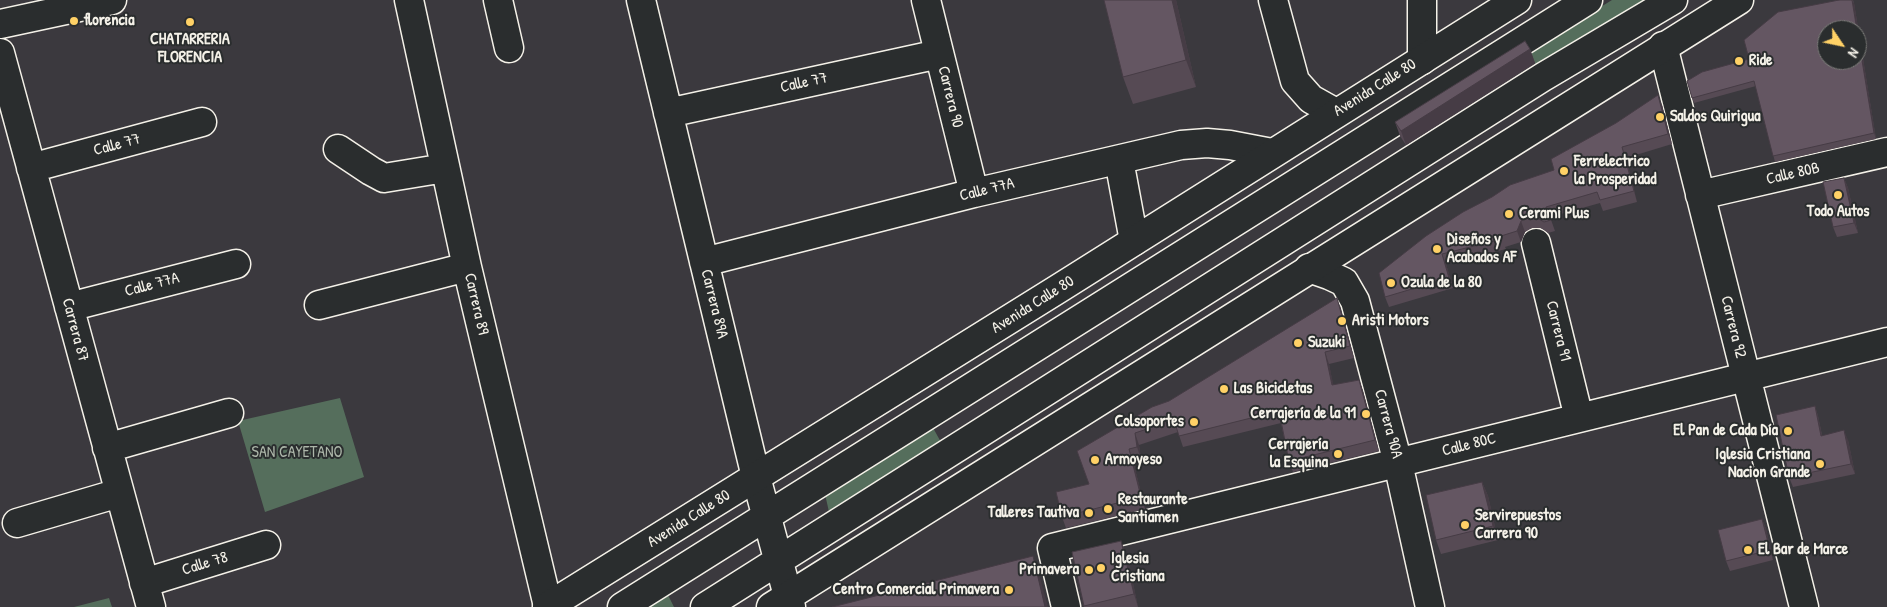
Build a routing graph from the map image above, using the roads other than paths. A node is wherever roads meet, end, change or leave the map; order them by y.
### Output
1 (112, 0) edge
2 (409, 0) edge
3 (498, 0) edge
4 (641, 0) edge
5 (926, 0) edge
6 (1273, 0) edge
7 (1422, 0) edge
8 (1517, 0) edge
9 (1588, 0) edge
10 (1673, 0) edge
11 (1739, 0) edge
12 (0, 24) edge
13 (1663, 46) junction
14 (509, 48) dead end
15 (0, 54) edge
16 (939, 54) junction
17 (1422, 60) junction
18 (668, 113) junction
19 (1336, 113) junction
20 (202, 122) dead end
21 (338, 149) dead end
22 (1887, 152) edge
23 (1272, 153) junction
24 (1119, 160) junction
25 (31, 168) junction
26 (446, 168) junction
27 (974, 193) junction
28 (1700, 195) junction
29 (1134, 241) junction
30 (1536, 244) dead end
31 (704, 262) junction
32 (236, 264) dead end
33 (467, 267) junction
34 (1309, 268) junction
35 (319, 304) dead end
36 (69, 307) junction
37 (1887, 342) edge
38 (1745, 377) junction
39 (229, 413) dead end
40 (1579, 418) junction
41 (106, 448) junction
42 (1398, 463) junction
43 (756, 477) junction
44 (119, 493) junction
45 (767, 516) junction
46 (17, 523) dead end
47 (266, 545) dead end
48 (779, 560) junction
49 (148, 595) edge
50 (784, 603) edge
51 (548, 607) edge
52 (622, 607) edge
53 (705, 607) edge
54 (1066, 607) edge
55 (1430, 607) edge
56 (1804, 607) edge

1 - 12 main road
2 - 26 main road, Carrera 89
3 - 14 main road
4 - 18 main road, Carrera 89A
5 - 16 main road, Carrera 90
6 - 19 main road
7 - 17 main road
8 - 17 main road, Avenida Calle 80
9 - 45 main road
10 - 48 main road
11 - 13 main road
13 - 28 main road, Carrera 92
13 - 34 main road
15 - 25 main road, Carrera 87
16 - 18 main road, Calle 77
16 - 27 main road, Carrera 90
17 - 19 main road, Avenida Calle 80
18 - 31 main road, Carrera 89A
19 - 23 main road, Avenida Calle 80
20 - 25 main road, Calle 77
21 - 26 main road
22 - 28 main road, Calle 80B
23 - 24 main road, Calle 77A
23 - 29 main road, Avenida Calle 80
24 - 27 main road, Calle 77A
24 - 29 main road
25 - 36 main road, Carrera 87
26 - 33 main road, Carrera 89
27 - 31 main road, Calle 77A
28 - 38 main road, Carrera 92
29 - 43 main road, Avenida Calle 80
30 - 40 main road, Carrera 91
31 - 43 main road, Carrera 89A
32 - 36 main road, Calle 77A
33 - 35 main road
33 - 51 main road, Carrera 89
34 - 42 main road, Carrera 90A
34 - 50 main road
36 - 41 main road, Carrera 87
37 - 38 main road, Calle 80C
38 - 40 main road, Calle 80C
38 - 56 main road, Carrera 92
39 - 41 main road
40 - 42 main road, Calle 80C
41 - 44 main road, Carrera 87
42 - 54 main road, Calle 80C
42 - 55 main road, Carrera 90A
43 - 45 main road, Carrera 89A
43 - 51 main road, Avenida Calle 80
44 - 46 main road
44 - 49 main road, Carrera 87
45 - 48 main road, Carrera 89A
45 - 52 main road
47 - 49 main road, Calle 78
48 - 50 main road, Carrera 89A
48 - 53 main road

